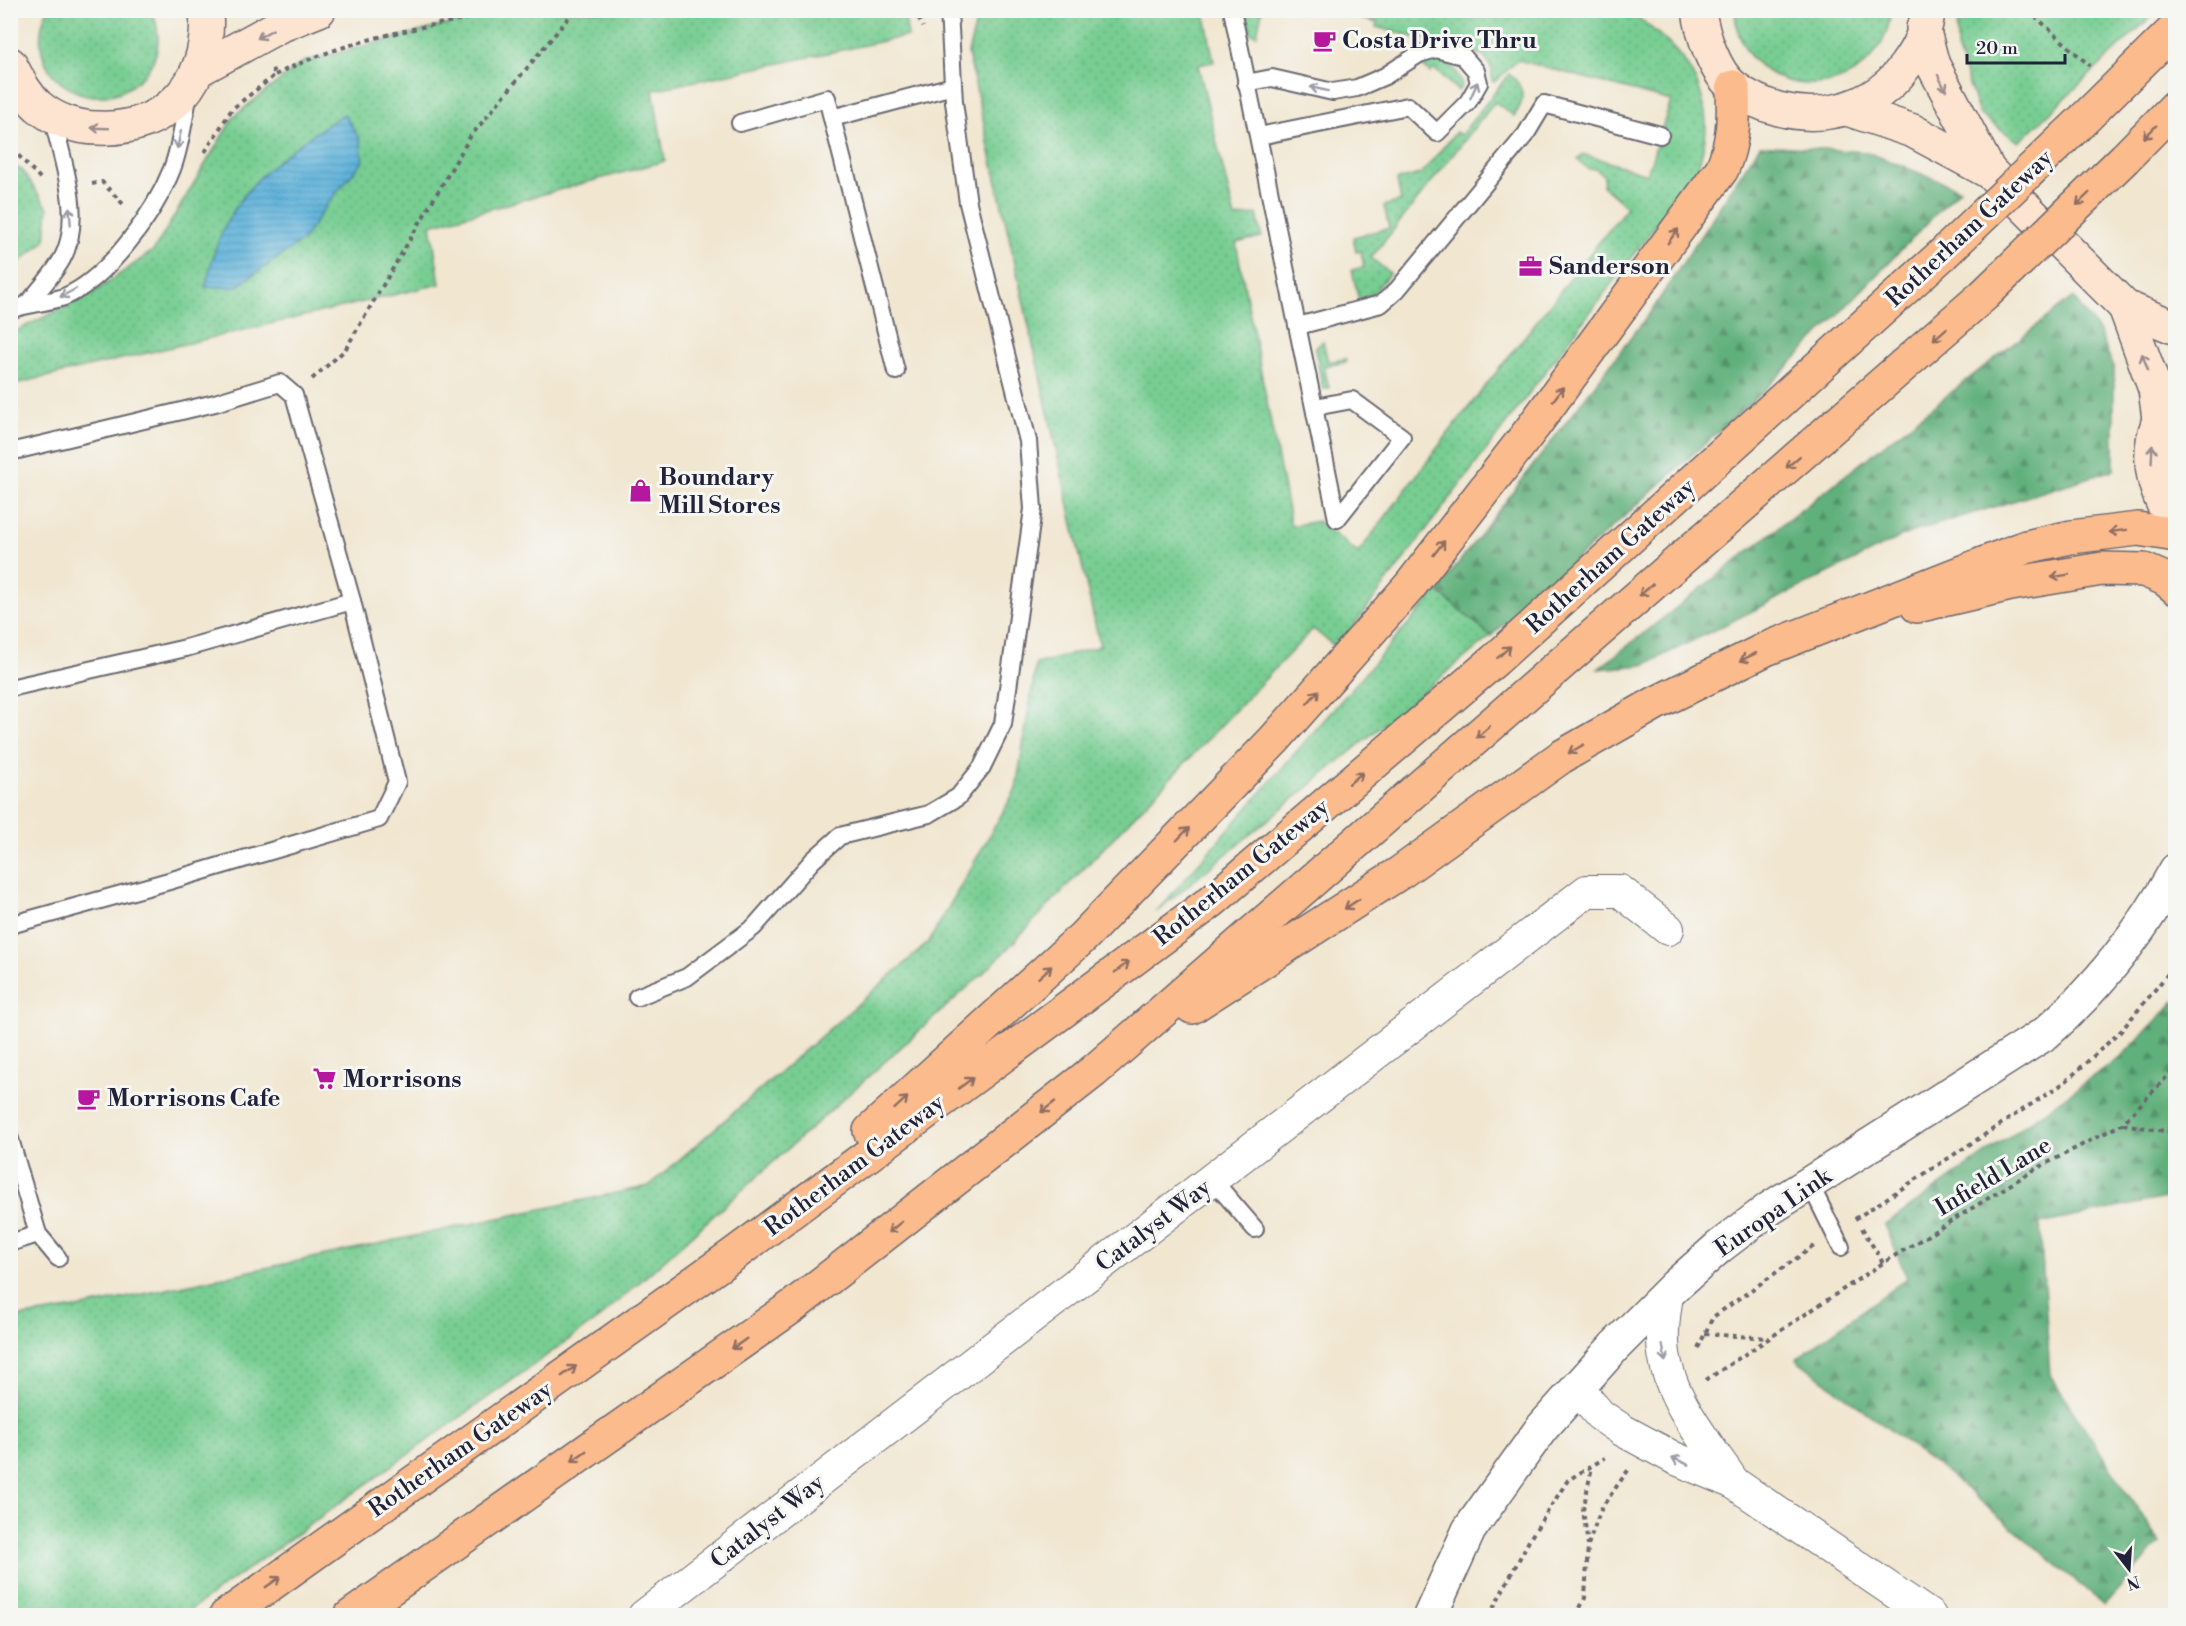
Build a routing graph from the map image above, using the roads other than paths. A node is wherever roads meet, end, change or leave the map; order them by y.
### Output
1 (206, 10) edge
2 (319, 10) edge
3 (949, 10) edge
4 (1232, 10) edge
5 (1675, 10) edge
6 (1925, 19) edge
7 (1700, 22) edge
8 (2175, 28) edge
9 (10, 64) edge
10 (195, 77) junction
11 (1246, 83) junction
12 (953, 86) junction
13 (1733, 87) junction
14 (2175, 106) edge
15 (33, 108) edge
16 (1847, 109) junction
17 (832, 118) junction
18 (740, 123) dead end
19 (1660, 135) dead end
20 (1259, 136) junction
21 (1990, 173) junction
22 (28, 303) junction
23 (2125, 307) junction
24 (10, 310) edge
25 (1298, 326) junction
26 (2175, 328) edge
27 (896, 371) dead end
28 (2175, 391) edge
29 (1316, 407) junction
30 (2159, 419) junction
31 (10, 452) edge
32 (2175, 528) edge
33 (2175, 535) edge
34 (2175, 588) edge
35 (352, 601) junction
36 (1802, 634) junction
37 (10, 688) edge
38 (2175, 870) edge
39 (10, 925) edge
40 (1668, 929) dead end
41 (637, 997) dead end
42 (1094, 1071) junction
43 (10, 1139) edge
44 (1212, 1179) junction
45 (1810, 1184) junction
46 (1255, 1229) dead end
47 (38, 1234) junction
48 (1837, 1240) road end
49 (10, 1242) edge
50 (733, 1255) junction
51 (58, 1258) dead end
52 (1667, 1294) junction
53 (1577, 1388) junction
54 (1734, 1483) junction
55 (226, 1616) edge
56 (351, 1616) edge
57 (644, 1616) edge
58 (1430, 1616) edge
59 (1930, 1616) edge

1 - 10 main road
2 -> 10 main road
3 - 12 lane
4 - 11 lane
5 - 7 main road
6 - 16 main road
6 -> 21 main road
7 - 13 main road
50 -> 8 highway, Rotherham Gateway, bridge
9 - 15 main road
10 -> 15 main road
10 -> 22 lane
11 - 20 lane
20 -> 11 lane
12 - 17 lane
12 - 41 lane
13 - 16 main road
50 -> 13 highway
14 -> 42 highway, Rotherham Gateway, bridge
22 -> 15 lane
16 - 21 main road
17 - 18 lane
17 - 27 lane
19 - 25 lane
20 - 25 lane
21 - 23 main road
22 - 24 lane
23 - 26 main road
30 -> 23 main road
25 - 29 lane
28 - 30 main road
29 - 29 lane
32 -> 30 main road
31 - 35 lane
33 -> 36 highway
34 -> 36 highway
35 - 37 lane
35 - 39 lane
36 -> 42 highway
38 - 45 street, Europa Link
40 - 44 street, Catalyst Way
42 -> 56 highway, Rotherham Gateway
43 - 47 lane
44 - 46 lane
44 - 57 street, Catalyst Way
45 - 48 lane
45 - 52 street, Europa Link
47 - 49 lane
47 - 51 lane
55 -> 50 highway, Rotherham Gateway
52 - 53 street, Europa Link
52 -> 54 street
54 -> 53 street
53 - 58 street, Europa Link
54 - 59 street

